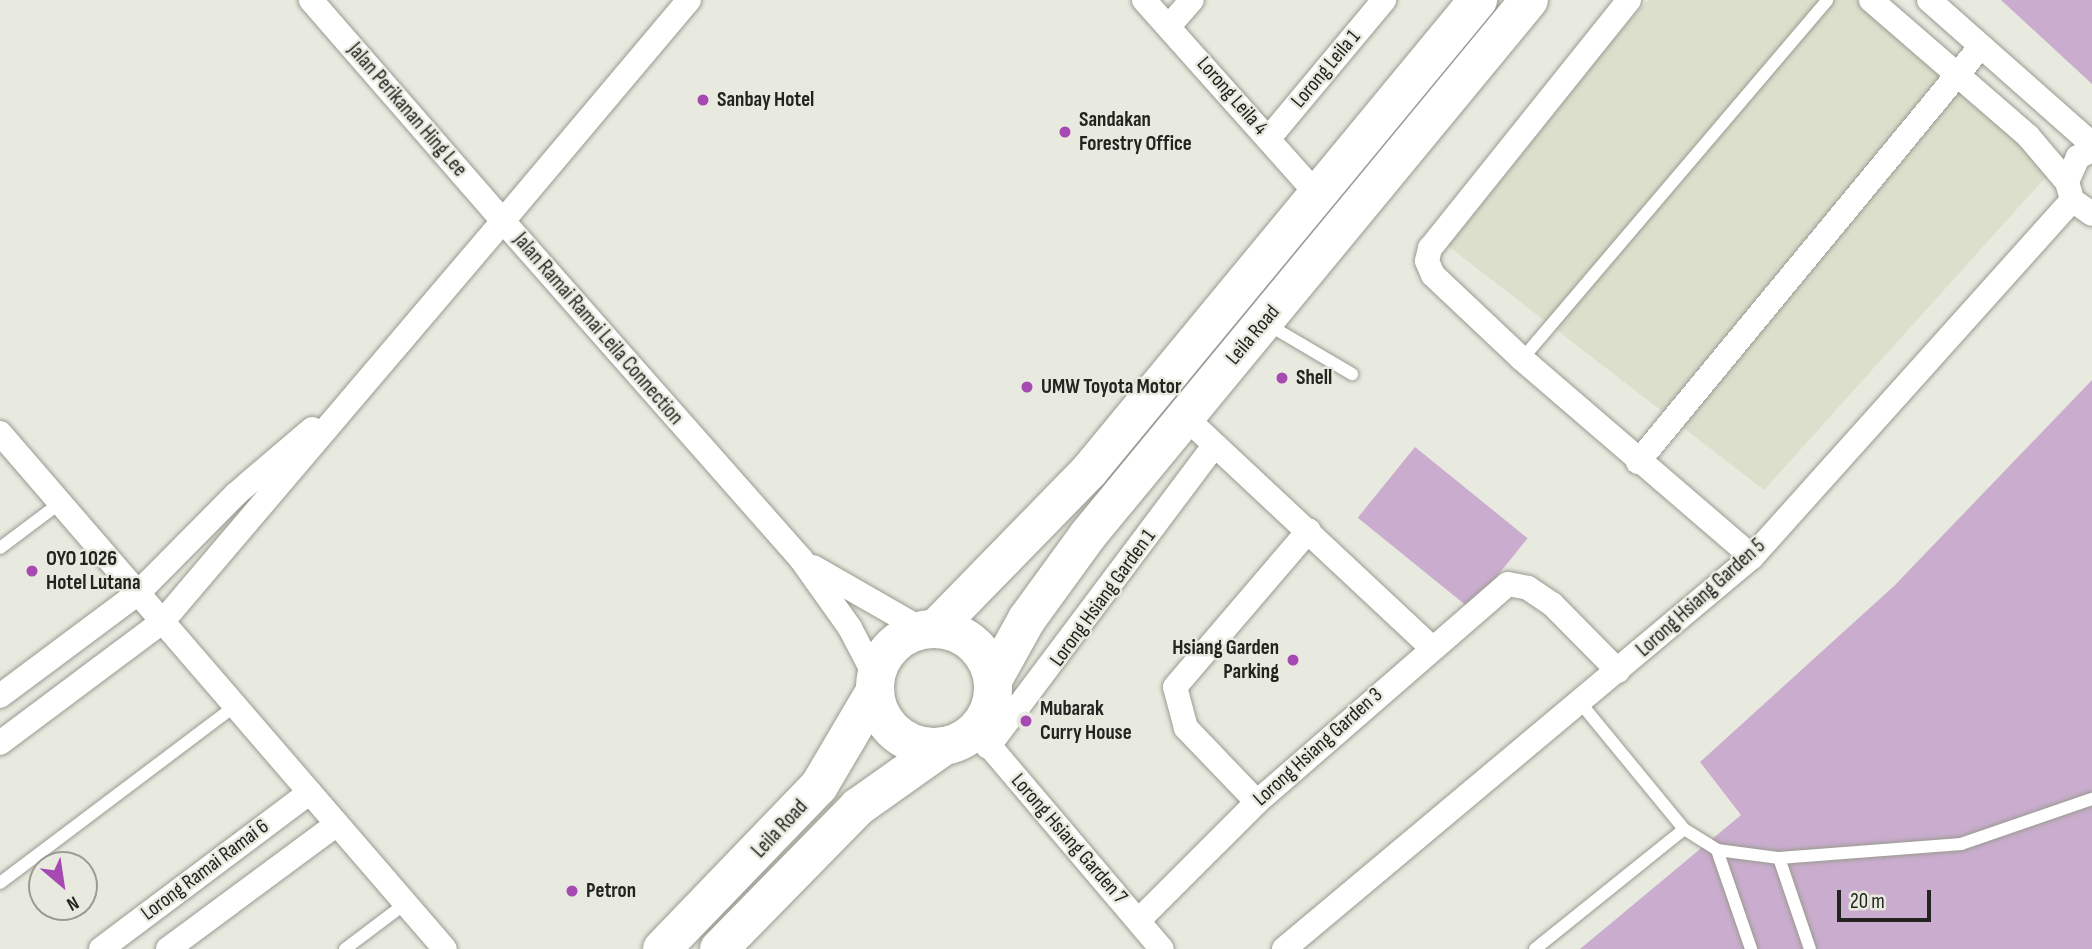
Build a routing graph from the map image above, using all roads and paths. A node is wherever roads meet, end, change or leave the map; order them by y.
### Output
1 (311, 0) edge
2 (689, 0) edge
3 (1144, 0) edge
4 (1192, 0) edge
5 (1384, 0) edge
6 (1478, 0) edge
7 (1529, 0) edge
8 (1629, 0) edge
9 (1827, 0) edge
10 (1871, 0) edge
11 (1929, 0) edge
12 (1170, 25) junction
13 (1981, 47) junction
14 (1958, 74) junction
15 (1269, 138) junction
16 (2092, 144) edge
17 (2092, 150) edge
18 (1317, 194) junction
19 (2077, 199) edge
20 (503, 221) junction
21 (1264, 322) junction
22 (1522, 359) junction
23 (1352, 374) dead end
24 (361, 388) junction
25 (1185, 417) junction
26 (0, 433) edge
27 (1214, 446) junction
28 (1638, 462) junction
29 (61, 503) junction
30 (1309, 530) junction
31 (0, 548) edge
32 (1752, 557) junction
33 (801, 559) junction
34 (138, 593) junction
35 (163, 621) junction
36 (929, 629) junction
37 (1430, 646) junction
38 (1618, 671) junction
39 (993, 680) junction
40 (875, 685) junction
41 (0, 696) edge
42 (1578, 700) junction
43 (236, 705) junction
44 (969, 741) junction
45 (0, 743) edge
46 (310, 792) junction
47 (2092, 799) edge
48 (1257, 803) junction
49 (337, 824) junction
50 (1684, 829) junction
51 (1717, 850) junction
52 (1779, 858) junction
53 (0, 883) edge
54 (405, 903) junction
55 (1139, 920) junction
56 (734, 940) edge
57 (101, 949) edge
58 (168, 949) edge
59 (345, 949) edge
60 (445, 949) edge
61 (662, 949) edge
62 (1162, 949) edge
63 (1284, 949) edge
64 (1535, 949) edge
65 (1751, 949) edge
66 (1810, 949) edge

1 - 20 street, Jalan Perikanan Hing Lee
2 - 20 street, Jalan Ramai Ramai Leila Connection
3 - 12 street, Lorong Leila 4
4 - 12 street
5 - 15 street, Lorong Leila 1
6 - 18 main road, Leila Road
7 - 21 main road, Leila Road
8 - 22 street
9 - 22 lane
10 - 14 street
11 - 13 street
12 - 15 street, Lorong Leila 4
13 - 14 street
13 - 16 street
14 - 19 street
14 - 28 street
15 - 18 street, Lorong Leila 4
17 - 19 street, Lorong Hsiang Garden 5
18 - 36 main road, Leila Road
19 - 32 street, Lorong Hsiang Garden 5
20 - 24 street
20 - 33 street, Jalan Ramai Ramai Leila Connection
21 - 23 lane
21 - 25 main road, Leila Road
22 - 28 street
24 - 34 street
24 - 35 street
25 - 27 street
25 - 39 main road, Leila Road
26 - 29 street
27 - 30 street
27 - 44 street, Lorong Hsiang Garden 1
28 - 32 street
29 - 31 lane
29 - 34 street
30 - 37 street
30 - 48 street
32 - 38 street, Lorong Hsiang Garden 5
33 - 36 street, Jalan Ramai Ramai Leila Connection
33 - 40 street, Jalan Ramai Ramai Leila Connection
34 - 35 street
34 - 41 street
35 - 43 street
35 - 45 street
36 - 39 main road
36 - 40 main road
37 - 38 street, Lorong Hsiang Garden 3
37 - 48 street, Lorong Hsiang Garden 3
38 - 42 street, Lorong Hsiang Garden 5
39 - 44 main road
40 - 44 main road
40 - 61 main road, Leila Road
42 - 50 lane
42 - 63 street, Lorong Hsiang Garden 5
43 - 46 street
43 - 53 lane
44 - 55 street, Lorong Hsiang Garden 7
44 - 56 main road, Leila Road
46 - 49 street
46 - 57 street, Lorong Ramai Ramai 6
47 - 52 lane
48 - 55 street, Lorong Hsiang Garden 3
49 - 54 street
49 - 58 street, Lorong Ramai Ramai 6
50 - 51 lane
50 - 64 lane
51 - 52 lane
51 - 65 lane
52 - 66 lane
54 - 59 lane
54 - 60 street
55 - 62 street, Lorong Hsiang Garden 7

